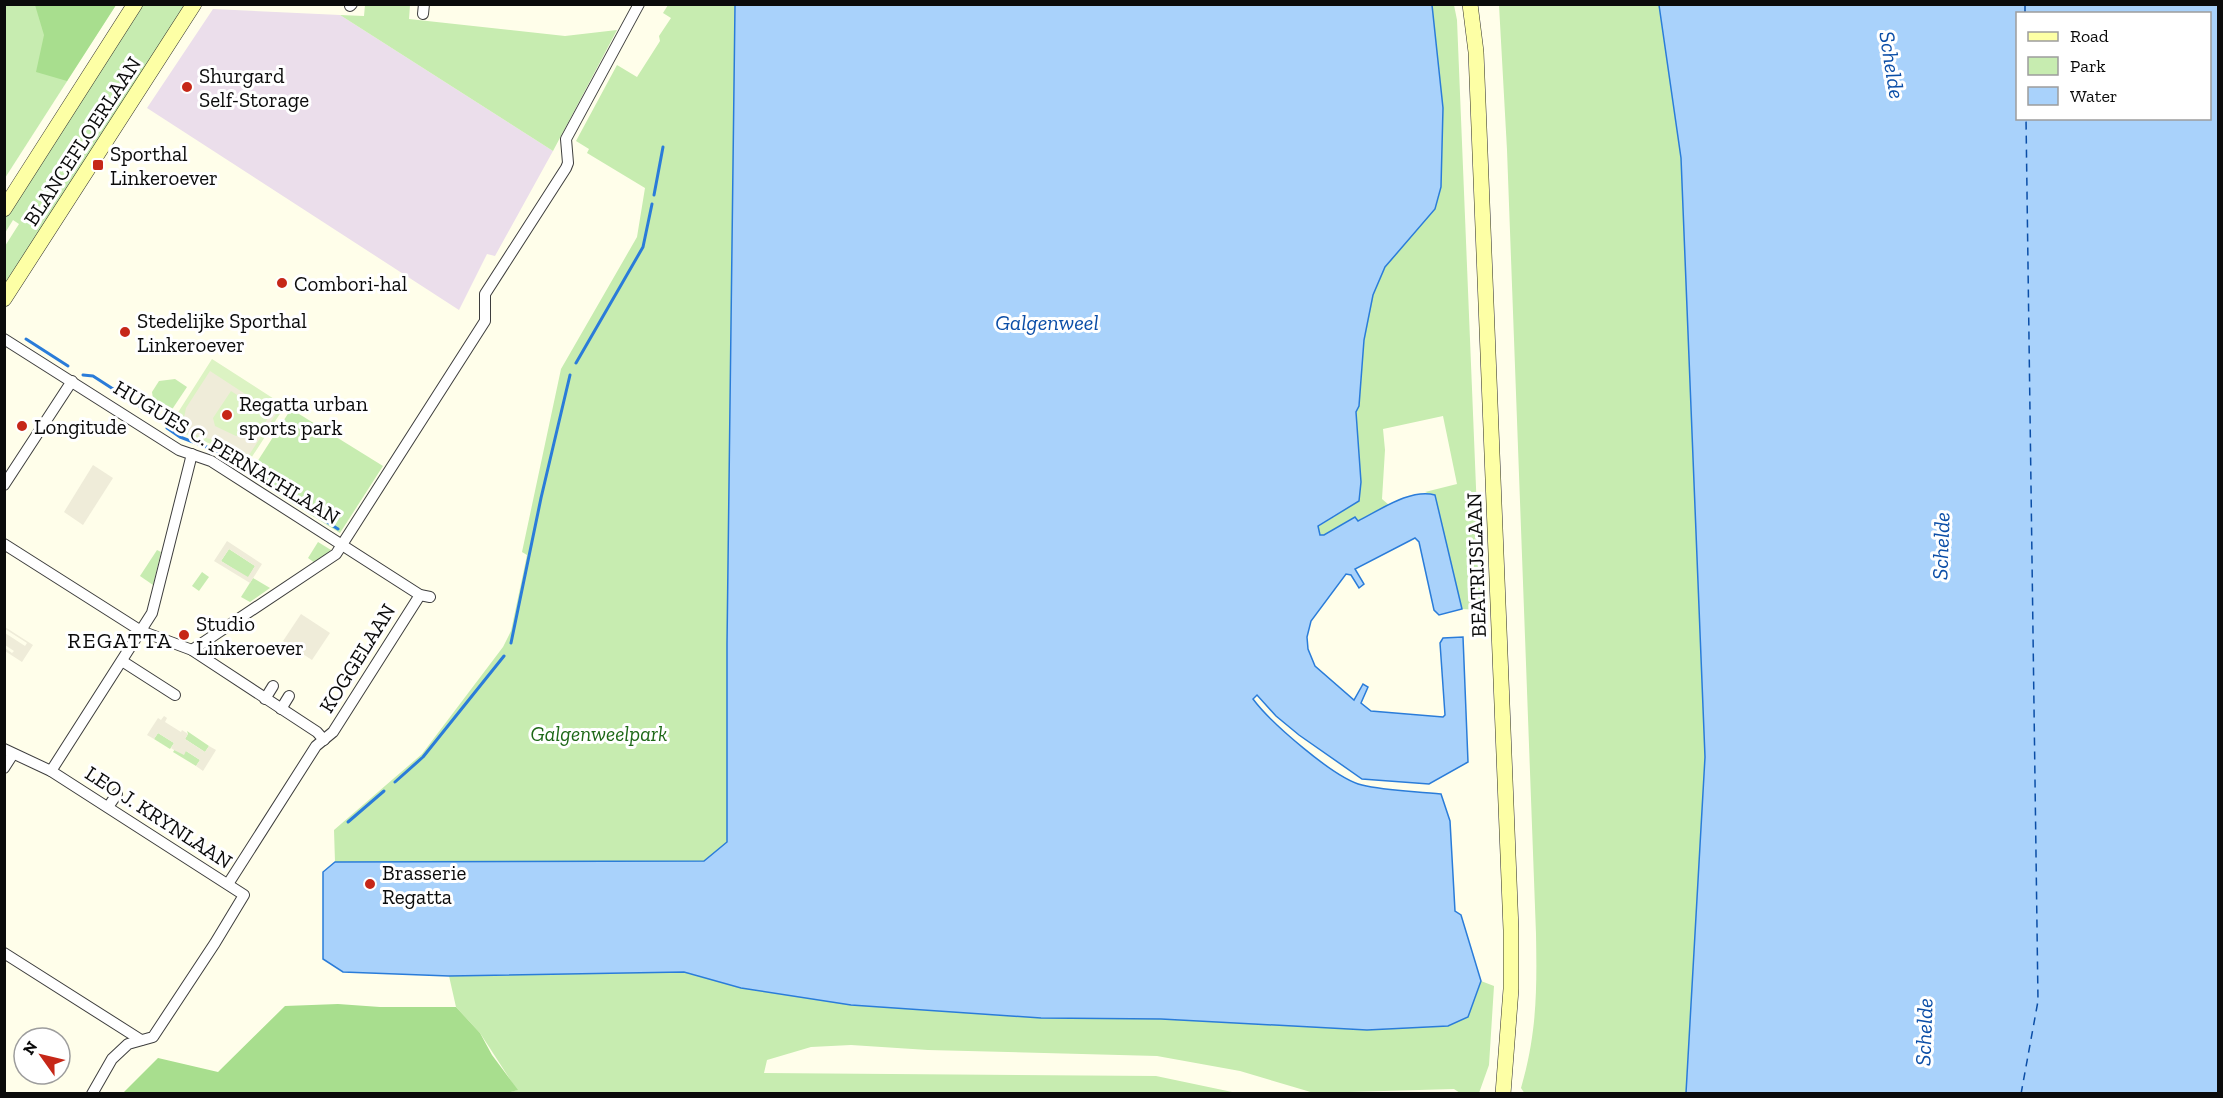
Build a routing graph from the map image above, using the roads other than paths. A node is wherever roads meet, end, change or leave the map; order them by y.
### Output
1 (135, 4) edge
2 (194, 4) edge
3 (639, 4) edge
4 (1470, 4) edge
5 (1476, 4) edge
6 (1475, 35) junction
7 (4, 209) edge
8 (4, 299) edge
9 (4, 339) edge
10 (72, 381) junction
11 (192, 454) junction
12 (4, 485) edge
13 (4, 544) edge
14 (342, 544) junction
15 (425, 596) joint
16 (141, 632) junction
17 (192, 650) junction
18 (122, 661) junction
19 (273, 686) dead end
20 (175, 695) dead end
21 (289, 696) dead end
22 (271, 706) junction
23 (324, 740) junction
24 (9, 752) edge
25 (4, 768) edge
26 (51, 771) junction
27 (117, 794) dead end
28 (108, 807) junction
29 (228, 884) junction
30 (4, 953) edge
31 (141, 1040) junction
32 (92, 1094) edge
33 (1503, 1094) edge

1 - 7 street, BLANCEFLOERLAAN
2 - 8 street, BLANCEFLOERLAAN
3 - 14 street
4 - 6 street, BEATRIJSLAAN
5 - 6 street, BEATRIJSLAAN
6 - 33 street, BEATRIJSLAAN
9 - 10 street, HUGUES C. PERNATHLAAN
10 - 11 street, HUGUES C. PERNATHLAAN
10 - 12 street
11 - 14 street, HUGUES C. PERNATHLAAN
11 - 16 street
13 - 16 street
14 - 15 street, HUGUES C. PERNATHLAAN
14 - 17 street
15 - 23 street, KOGGELAAN
16 - 17 street
16 - 18 street
17 - 22 street
18 - 20 street
18 - 26 street
19 - 22 street
21 - 22 street
22 - 23 street
23 - 29 street, KOGGELAAN
24 - 25 street
24 - 26 street, LEO J. KRYNLAAN
26 - 28 street, LEO J. KRYNLAAN
27 - 28 street
28 - 29 street, LEO J. KRYNLAAN
29 - 31 street, LEO J. KRYNLAAN
30 - 31 street
31 - 32 street

